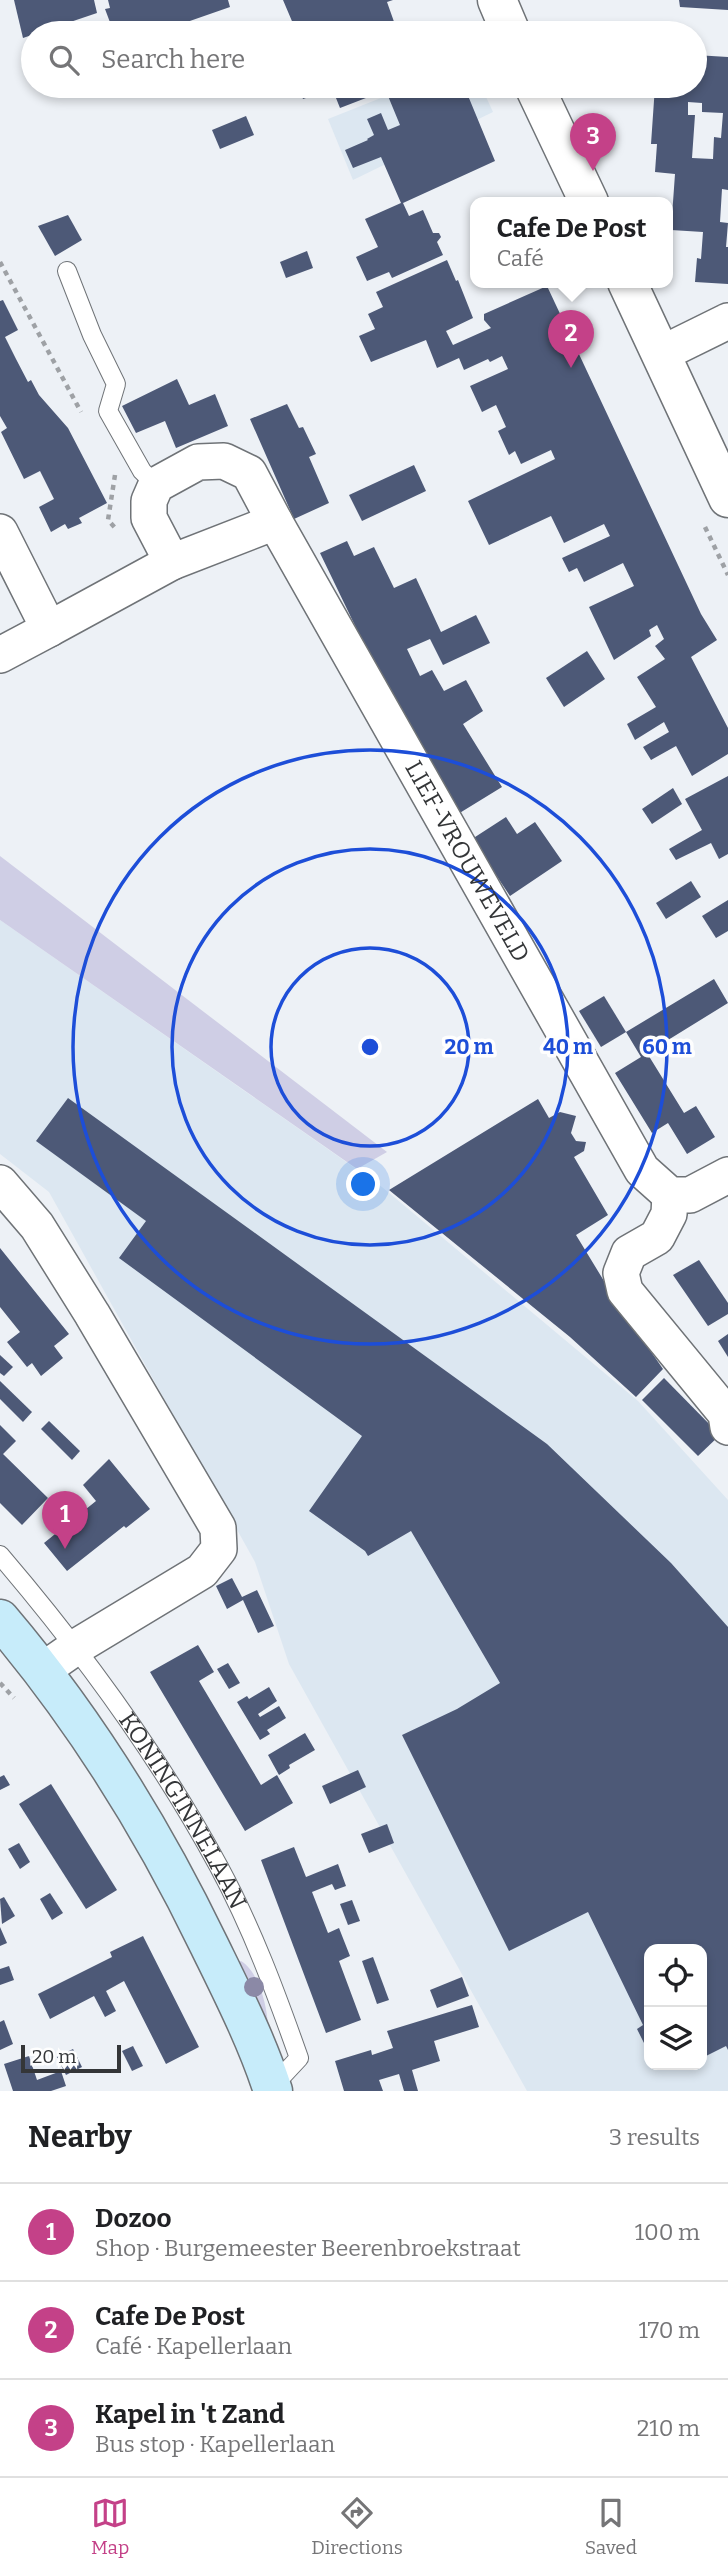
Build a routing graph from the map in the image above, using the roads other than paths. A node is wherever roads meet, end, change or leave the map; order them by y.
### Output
1 (497, 0) edge
2 (506, 21) edge
3 (540, 98) edge
4 (587, 197) edge
5 (67, 271) dead end
6 (629, 288) edge
7 (728, 321) edge
8 (661, 354) junction
9 (156, 485) junction
10 (728, 498) edge
11 (275, 522) junction
12 (0, 532) edge
13 (172, 562) junction
14 (49, 629) junction
15 (0, 655) edge
16 (728, 1175) edge
17 (0, 1183) edge
18 (670, 1195) junction
19 (728, 1427) edge
20 (0, 1555) edge
21 (0, 1619) edge
22 (76, 1647) junction
23 (43, 1670) junction
24 (272, 2089) edge

1 - 2 street
3 - 4 street
5 - 9 lane
6 - 8 street
7 - 8 street
8 - 10 street
9 - 11 street, LIEF-VROUWEVELD
9 - 13 street
11 - 13 street
11 - 18 street, LIEF-VROUWEVELD
12 - 14 street
13 - 14 street
14 - 15 street
16 - 18 street
17 - 22 street
18 - 19 street
20 - 22 lane, KONINGINNELAAN
21 - 23 main road, KONINGINNELAAN
22 - 23 street
22 - 24 lane, KONINGINNELAAN
23 - 24 main road, KONINGINNELAAN

